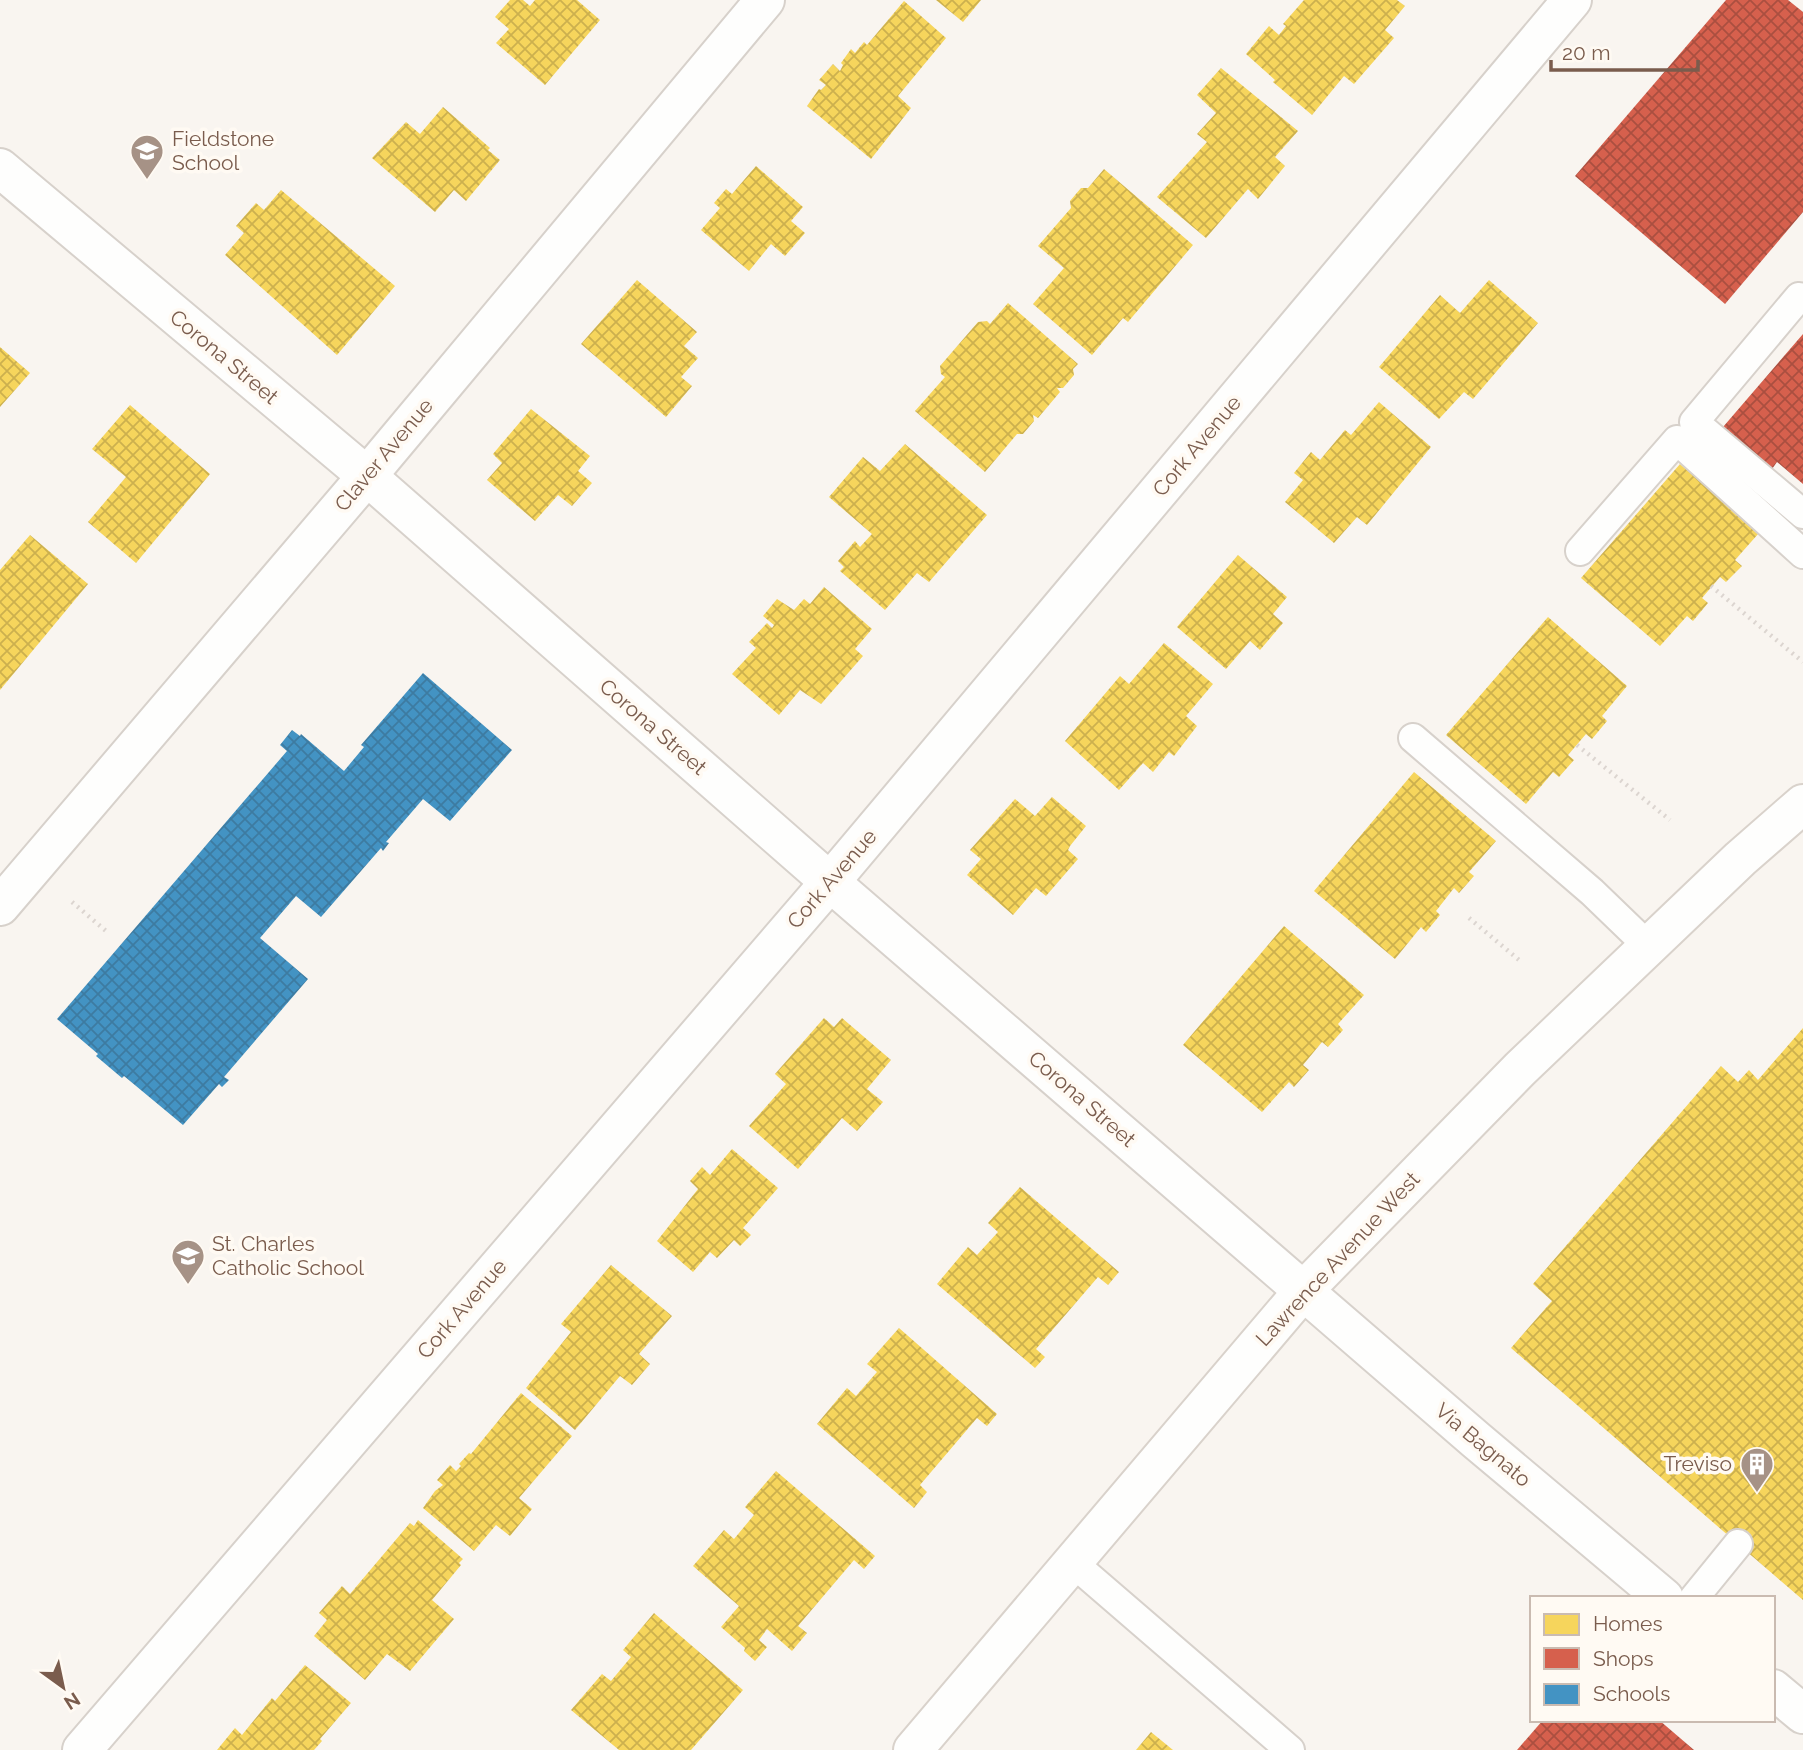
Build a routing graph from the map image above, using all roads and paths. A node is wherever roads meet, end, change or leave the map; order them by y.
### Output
1 (765, 0) edge
2 (1572, 0) edge
3 (0, 168) edge
4 (1799, 297) dead end
5 (367, 476) junction
6 (1803, 514) edge
7 (1580, 551) dead end
8 (1803, 554) edge
9 (1711, 586) dead end
10 (1803, 662) edge
11 (1413, 738) dead end
12 (1577, 745) dead end
13 (1803, 804) edge
14 (1670, 821) dead end
15 (830, 882) junction
16 (72, 902) dead end
17 (0, 906) edge
18 (1469, 918) dead end
19 (106, 931) dead end
20 (1648, 946) junction
21 (1520, 960) dead end
22 (1304, 1290) junction
23 (1738, 1544) dead end
24 (1072, 1563) junction
25 (1662, 1596) edge
26 (1696, 1596) edge
27 (1775, 1691) edge
28 (1803, 1714) edge
29 (82, 1750) edge
30 (912, 1750) edge
31 (1290, 1750) edge

1 - 5 street, Claver Avenue
2 - 15 street, Cork Avenue
3 - 5 street, Corona Street
4 - 6 lane
5 - 15 street, Corona Street
5 - 17 street, Claver Avenue
7 - 8 lane
9 - 10 path
11 - 20 lane
12 - 14 path
13 - 20 street, Lawrence Avenue West
15 - 22 street, Corona Street
15 - 29 street, Cork Avenue
16 - 19 path
18 - 21 path
20 - 22 street, Lawrence Avenue West
22 - 24 street, Lawrence Avenue West
22 - 25 street, Via Bagnato
23 - 26 lane
24 - 30 street, Lawrence Avenue West
24 - 31 lane
27 - 28 street

